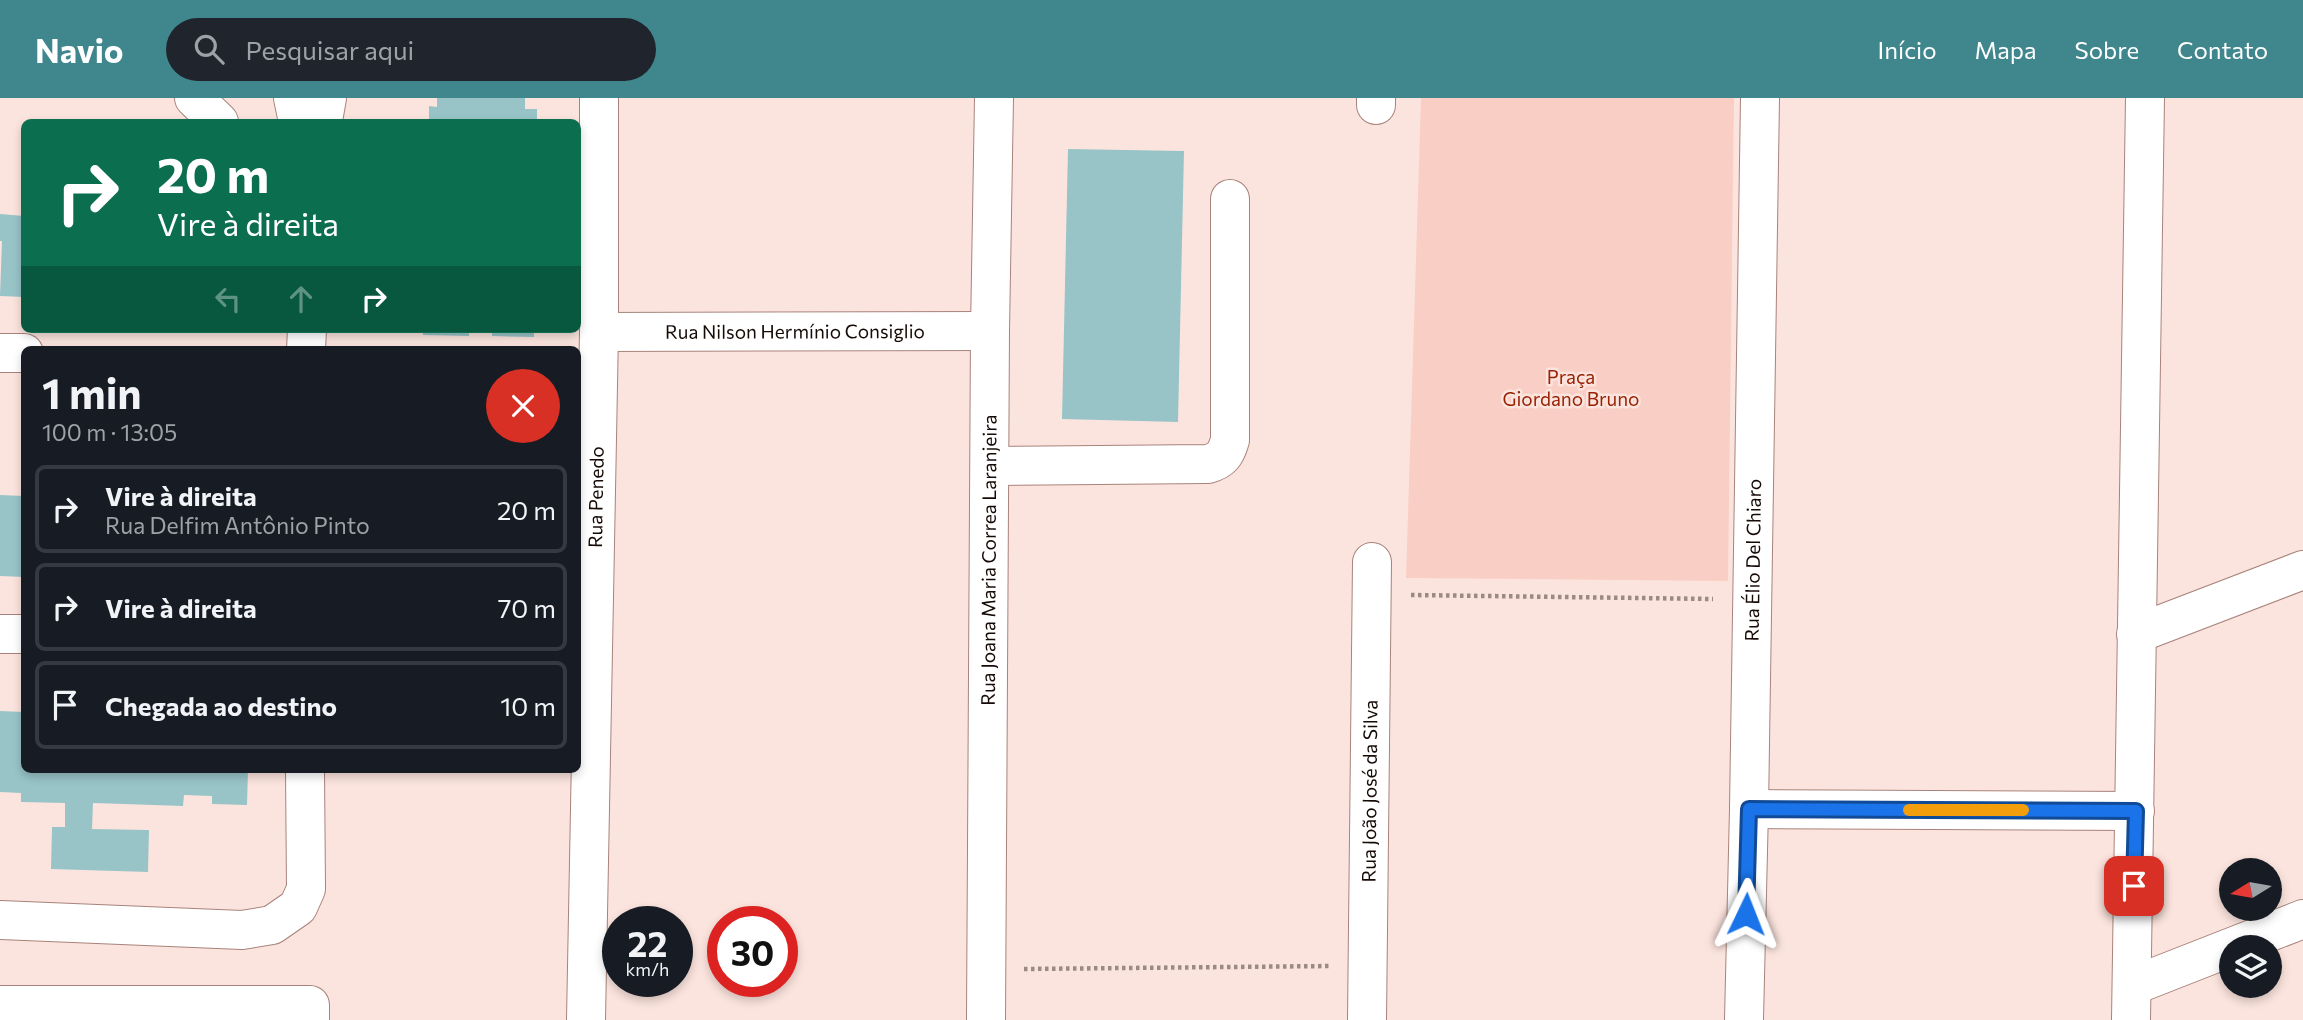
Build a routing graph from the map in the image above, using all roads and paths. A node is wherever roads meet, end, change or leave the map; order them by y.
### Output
1 (194, 98) edge
2 (293, 98) edge
3 (327, 98) edge
4 (599, 98) edge
5 (994, 98) edge
6 (1760, 98) edge
7 (2145, 98) edge
8 (216, 119) edge
9 (299, 119) edge
10 (321, 119) edge
11 (1230, 199) dead end
12 (990, 331) junction
13 (599, 332) junction
14 (0, 353) edge
15 (21, 353) edge
16 (990, 466) junction
17 (2303, 570) edge
18 (1371, 578) joint
19 (1752, 599) junction
20 (0, 634) edge
21 (21, 634) edge
22 (2136, 634) junction
23 (305, 773) edge
24 (1749, 809) junction
25 (2136, 811) junction
26 (2303, 919) edge
27 (0, 920) edge
28 (1369, 966) junction
29 (985, 969) junction
30 (2131, 1003) edge
31 (0, 1005) edge
32 (310, 1020) edge
33 (586, 1020) edge
34 (986, 1020) edge
35 (1367, 1020) edge
36 (1744, 1020) edge

1 - 8 street
2 - 9 street
3 - 10 street
4 - 13 street, Rua Penedo
5 - 12 street, Rua Joana Maria Correa Laranjeira
6 - 19 street, Rua Élio Del Chiaro
7 - 22 street
11 - 16 street
12 - 13 street, Rua Nilson Hermínio Consiglio
12 - 16 street, Rua Joana Maria Correa Laranjeira
13 - 33 street, Rua Penedo
14 - 15 street
16 - 29 street, Rua Joana Maria Correa Laranjeira
17 - 22 street
18 - 19 path
18 - 28 street, Rua João José da Silva
19 - 24 street, Rua Élio Del Chiaro
20 - 21 street
22 - 25 street
23 - 27 street
24 - 25 street
24 - 36 street, Rua Élio Del Chiaro
25 - 30 street
26 - 30 street
28 - 29 path
28 - 35 street, Rua João José da Silva
29 - 34 street, Rua Joana Maria Correa Laranjeira
31 - 32 street

